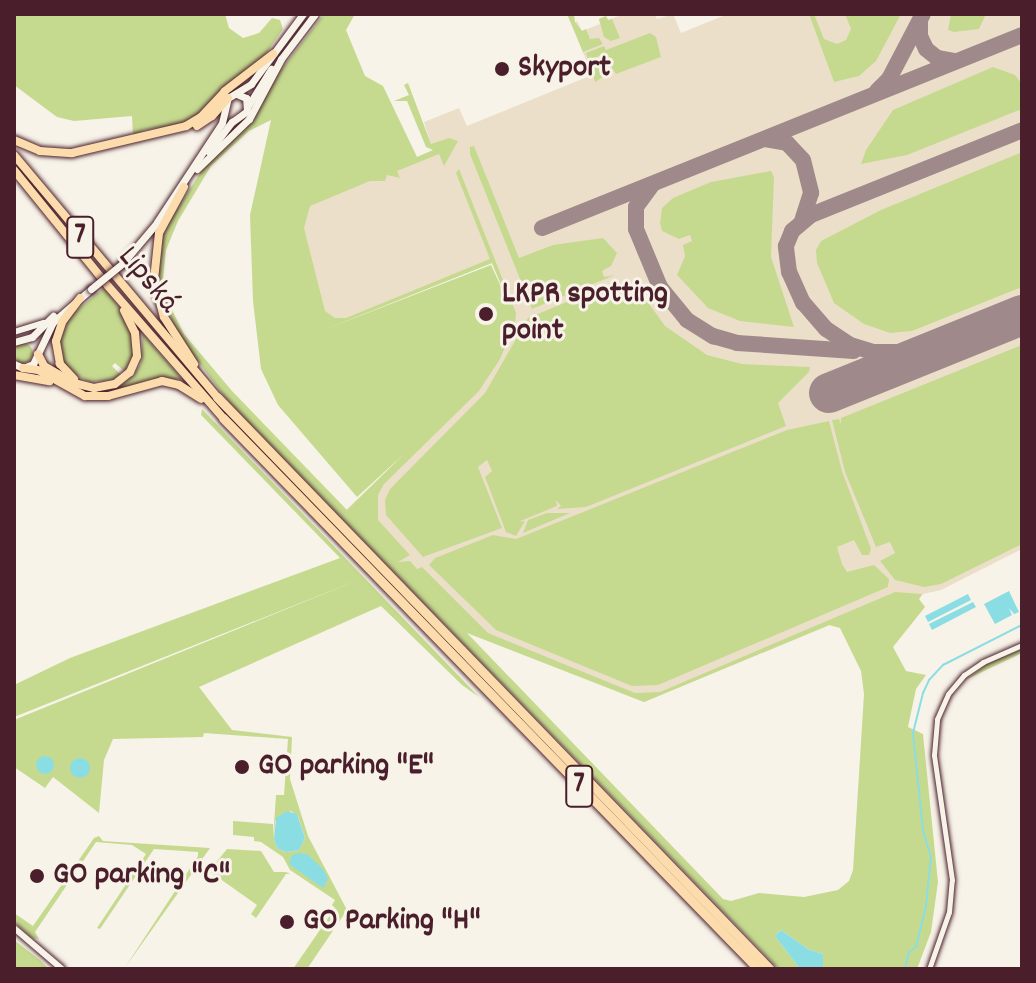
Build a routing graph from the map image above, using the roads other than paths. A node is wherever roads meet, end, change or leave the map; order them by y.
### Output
1 (303, 14) edge
2 (315, 14) edge
3 (277, 56) junction
4 (230, 96) junction
5 (248, 108) junction
6 (225, 109) junction
7 (240, 117) junction
8 (146, 136) junction
9 (14, 140) edge
10 (14, 155) edge
11 (197, 169) junction
12 (14, 170) edge
13 (184, 187) junction
14 (157, 222) junction
15 (108, 286) junction
16 (91, 289) junction
17 (80, 298) junction
18 (47, 321) junction
19 (15, 338) edge
20 (26, 339) junction
21 (38, 352) junction
22 (17, 365) edge
23 (14, 375) edge
24 (64, 387) junction
25 (88, 387) junction
26 (217, 397) junction
27 (223, 418) junction
28 (1022, 645) edge
29 (16, 930) edge
30 (62, 969) edge
31 (758, 969) edge
32 (770, 969) edge
33 (929, 969) edge

1 - 3 main road
2 - 3 main road
3 - 4 main road
3 - 5 main road
3 - 8 highway
3 - 11 main road
4 - 5 main road
4 - 6 main road
4 - 8 highway
5 - 7 main road
6 - 7 main road
6 - 14 main road
7 - 11 main road
8 - 9 highway
10 - 26 highway, Lipská / 7
11 - 13 main road
12 - 15 highway, Lipská / 7
13 - 14 main road
13 - 26 highway
14 - 16 main road, bridge
15 - 25 highway
15 - 27 highway, Lipská / 7
16 - 17 main road
16 - 18 main road
17 - 21 main road
17 - 25 highway
18 - 19 street
18 - 20 main road
19 - 20 main road
20 - 21 main road
21 - 22 main road
21 - 25 highway
22 - 24 highway
23 - 24 highway
24 - 27 highway
26 - 32 highway, 7
27 - 31 highway, 7
28 - 33 street
29 - 30 street

